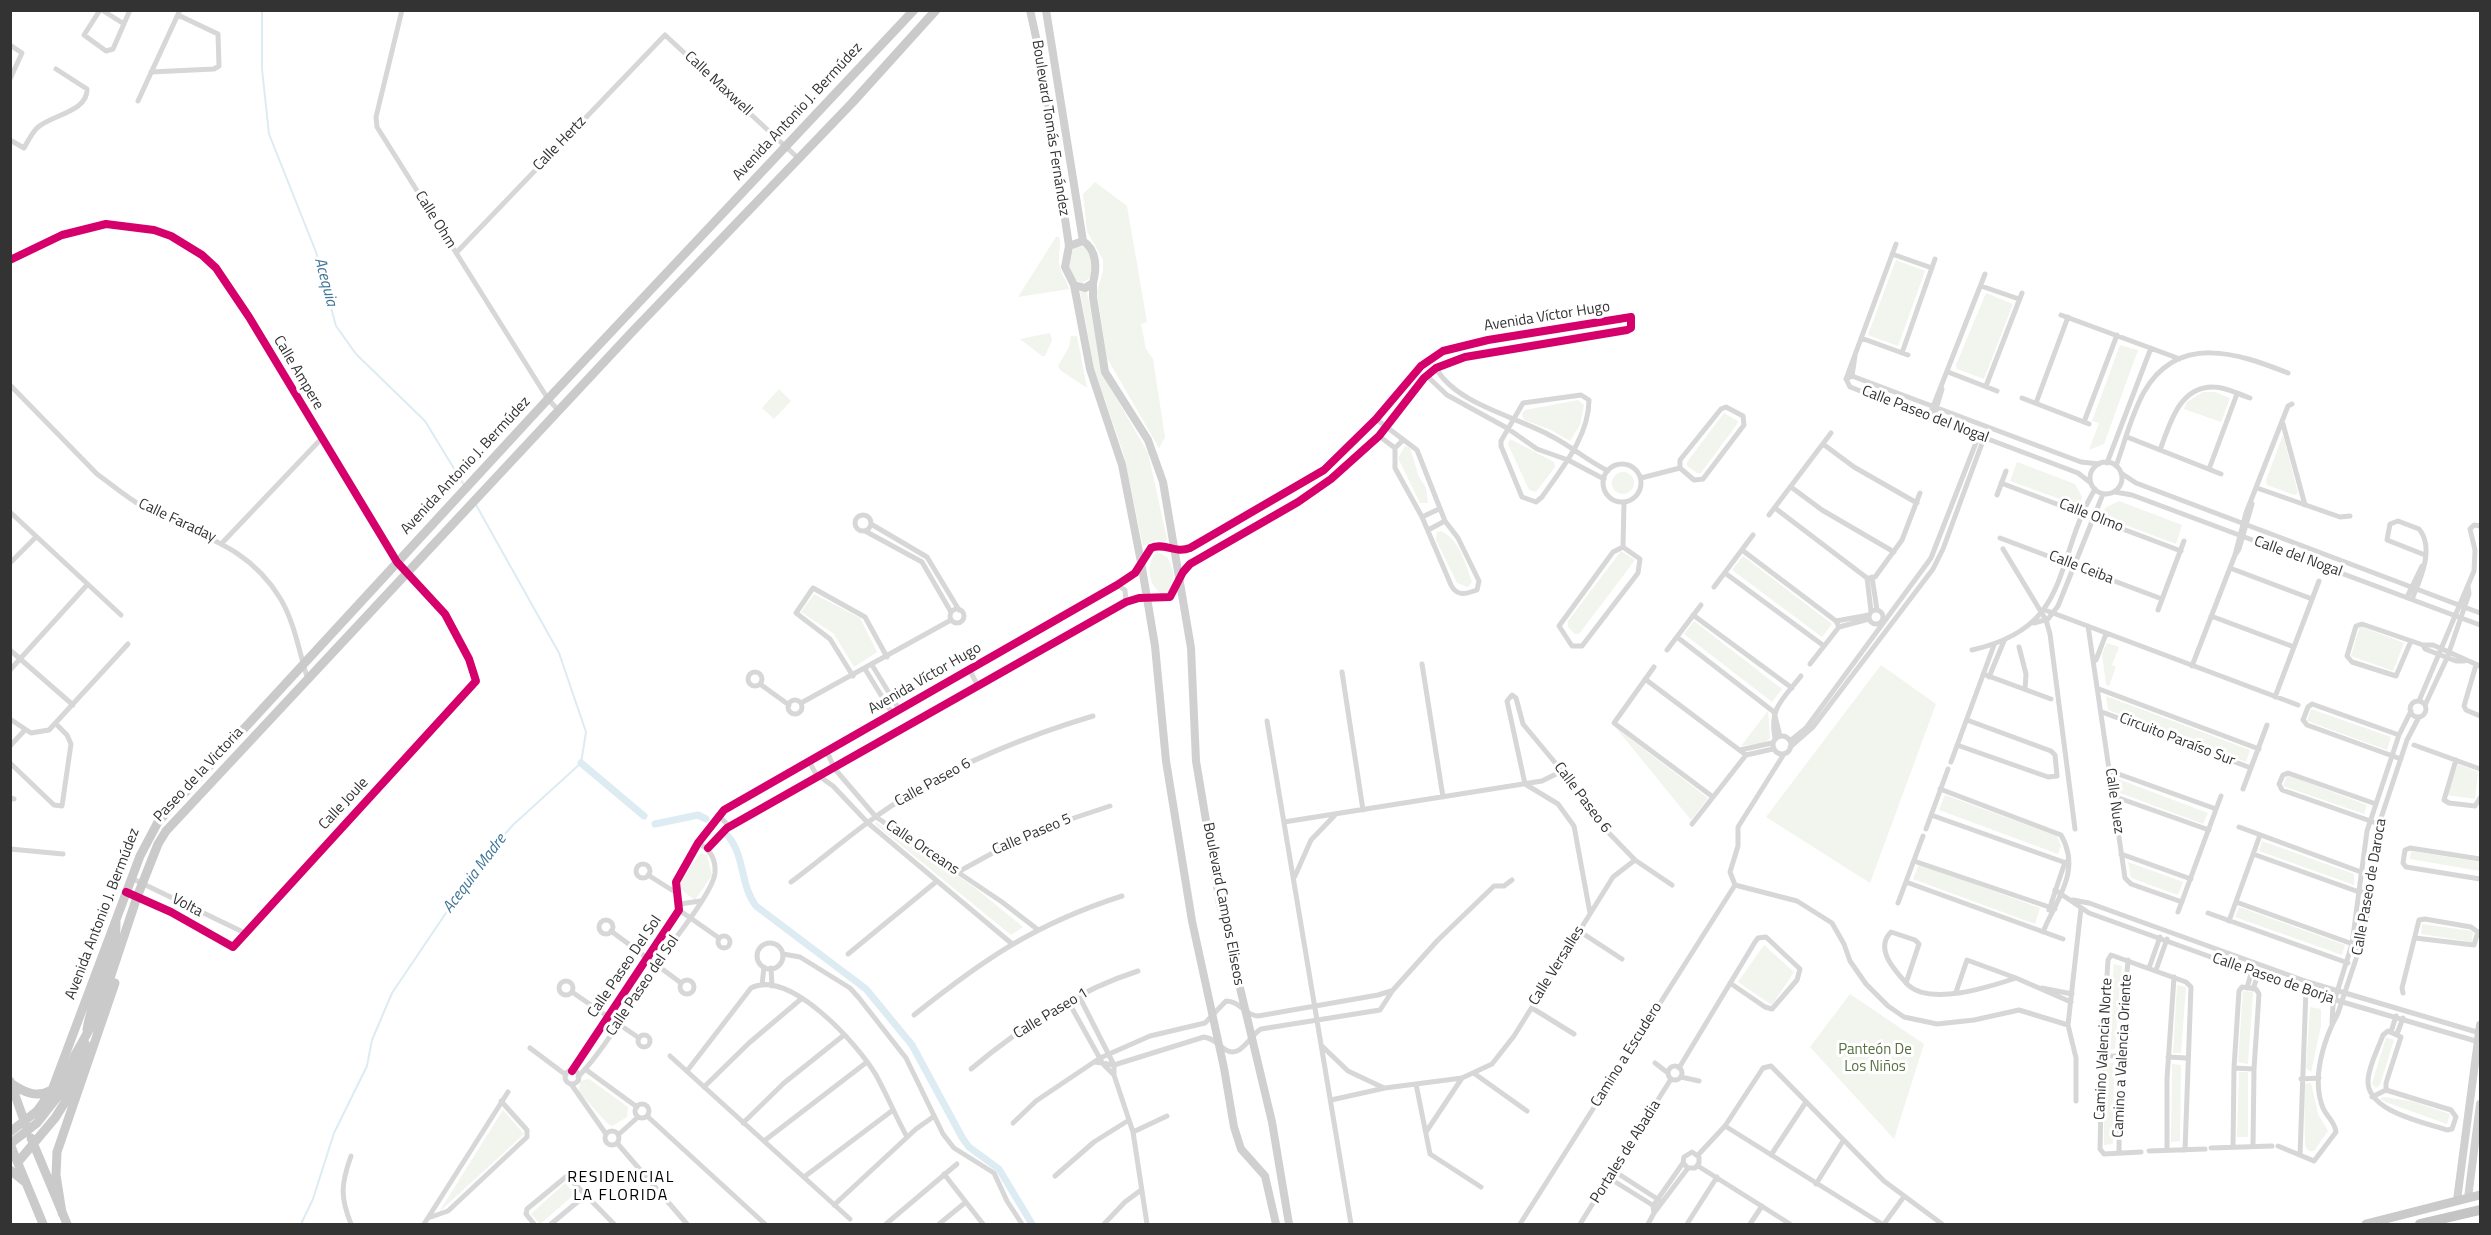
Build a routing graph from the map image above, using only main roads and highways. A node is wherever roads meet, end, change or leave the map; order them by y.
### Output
1 (914, 10) edge
2 (936, 10) edge
3 (1030, 10) edge
4 (1046, 10) edge
5 (1054, 56) junction
6 (1041, 58) junction
7 (759, 176) junction
8 (771, 188) junction
9 (1083, 241) junction
10 (1069, 246) junction
11 (1093, 283) junction
12 (1074, 285) junction
13 (475, 502) joint
14 (116, 920) junction
15 (118, 960) junction
16 (86, 1034) junction
17 (2480, 1035) edge
18 (11, 1083) edge
19 (52, 1090) junction
20 (16, 1097) junction
21 (2481, 1104) edge
22 (10, 1112) edge
23 (26, 1127) junction
24 (10, 1132) edge
25 (2478, 1137) edge
26 (32, 1142) junction
27 (10, 1144) edge
28 (2463, 1155) junction
29 (2473, 1156) junction
30 (18, 1162) junction
31 (10, 1170) edge
32 (25, 1182) junction
33 (2481, 1195) edge
34 (2468, 1198) junction
35 (2457, 1200) junction
36 (2481, 1203) edge
37 (2481, 1210) edge
38 (62, 1213) junction
39 (2445, 1218) junction
40 (43, 1224) edge
41 (67, 1224) edge
42 (1276, 1224) edge
43 (1289, 1224) edge
44 (2366, 1224) edge
45 (2420, 1224) edge

1 - 7 main road, Avenida Antonio J. Bermúdez
2 - 8 main road, Avenida Antonio J. Bermúdez
3 - 6 main road, Boulevard Tomás Fernández
4 - 5 main road, Boulevard Tomás Fernández
5 - 6 main road
5 - 9 main road, Boulevard Tomás Fernández
6 - 10 main road, Boulevard Tomás Fernández
7 - 8 main road
7 - 14 main road, Avenida Antonio J. Bermúdez
8 - 13 main road, Avenida Antonio J. Bermúdez
9 - 10 main road
9 - 11 main road
10 - 12 main road
11 - 12 main road
11 - 43 main road, Boulevard Campos Eliseos
12 - 42 main road, Boulevard Campos Eliseos
13 - 15 main road, Paseo de la Victoria
14 - 16 main road
14 - 19 main road, Avenida Antonio J. Bermúdez
15 - 16 main road, Paseo de la Victoria
15 - 38 main road
16 - 23 main road, Paseo de la Victoria
16 - 26 main road
17 - 28 main road
18 - 19 main road
18 - 20 main road
19 - 23 main road, Avenida Antonio J. Bermúdez
20 - 22 main road
20 - 23 main road
21 - 25 main road
23 - 24 main road, Avenida Antonio J. Bermúdez
23 - 26 main road
23 - 27 main road, Paseo de la Victoria
25 - 29 main road
26 - 30 main road
26 - 38 main road
27 - 30 main road
28 - 29 main road
28 - 35 main road
29 - 34 main road
30 - 32 main road
31 - 32 main road
32 - 40 main road
33 - 34 main road
34 - 35 main road
35 - 44 main road
36 - 39 highway
37 - 39 highway
38 - 41 main road
39 - 45 highway

